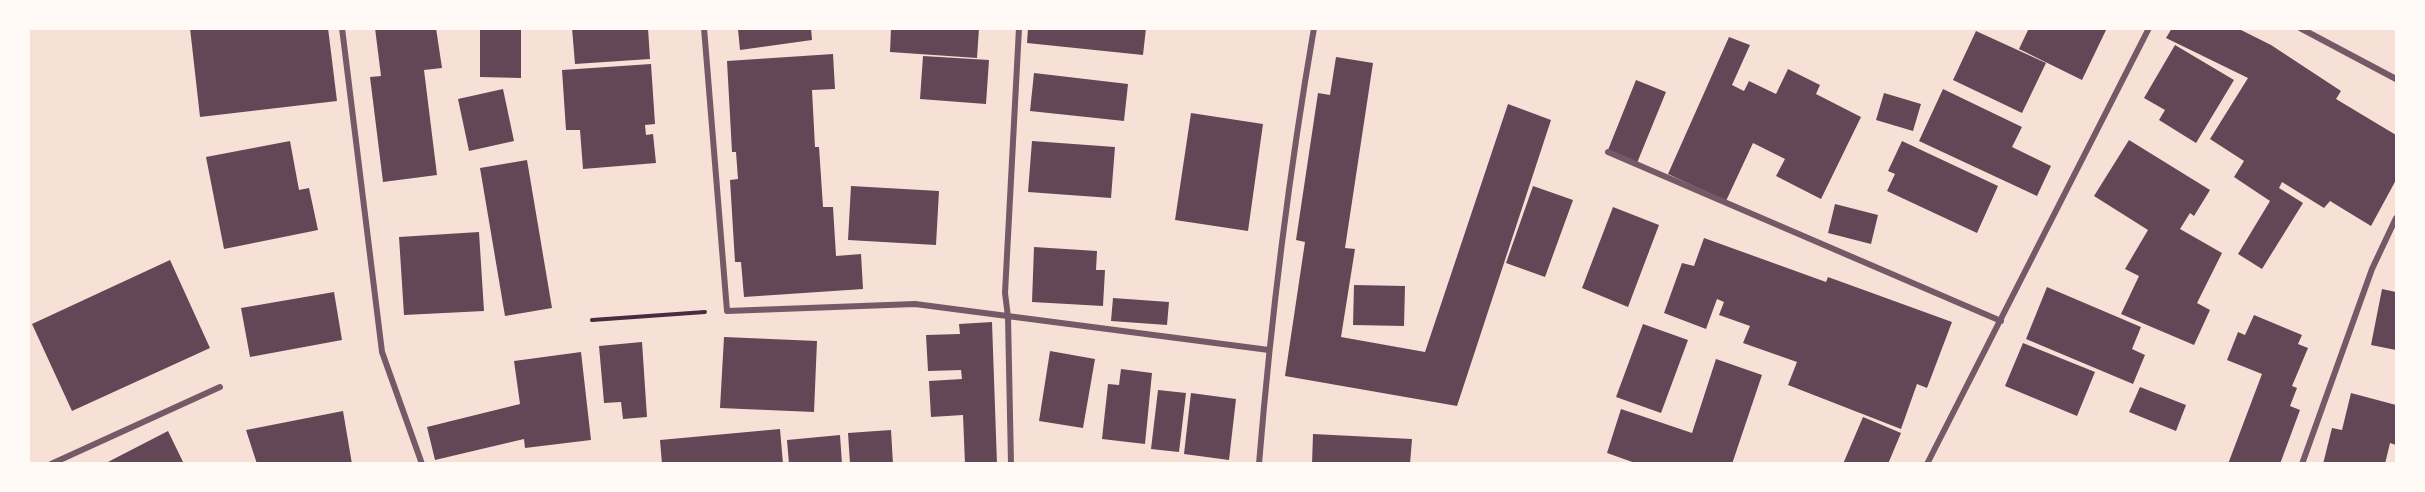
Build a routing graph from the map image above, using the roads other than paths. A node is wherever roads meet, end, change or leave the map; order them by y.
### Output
1 (342, 28) edge
2 (704, 28) edge
3 (1019, 28) edge
4 (1314, 28) edge
5 (2148, 28) edge
6 (2300, 28) edge
7 (2397, 80) edge
8 (1608, 152) dead end
9 (2397, 218) edge
10 (1008, 317) junction
11 (2001, 321) junction
12 (1269, 350) junction
13 (220, 387) dead end
14 (51, 464) edge
15 (422, 464) edge
16 (1011, 464) edge
17 (1259, 464) edge
18 (1927, 464) edge
19 (2302, 464) edge

1 - 15 street
2 - 10 street
3 - 10 street
4 - 12 street
5 - 11 street
6 - 7 street
8 - 11 street
9 - 19 street
10 - 12 street
10 - 16 street
11 - 18 street
12 - 17 street
13 - 14 street

